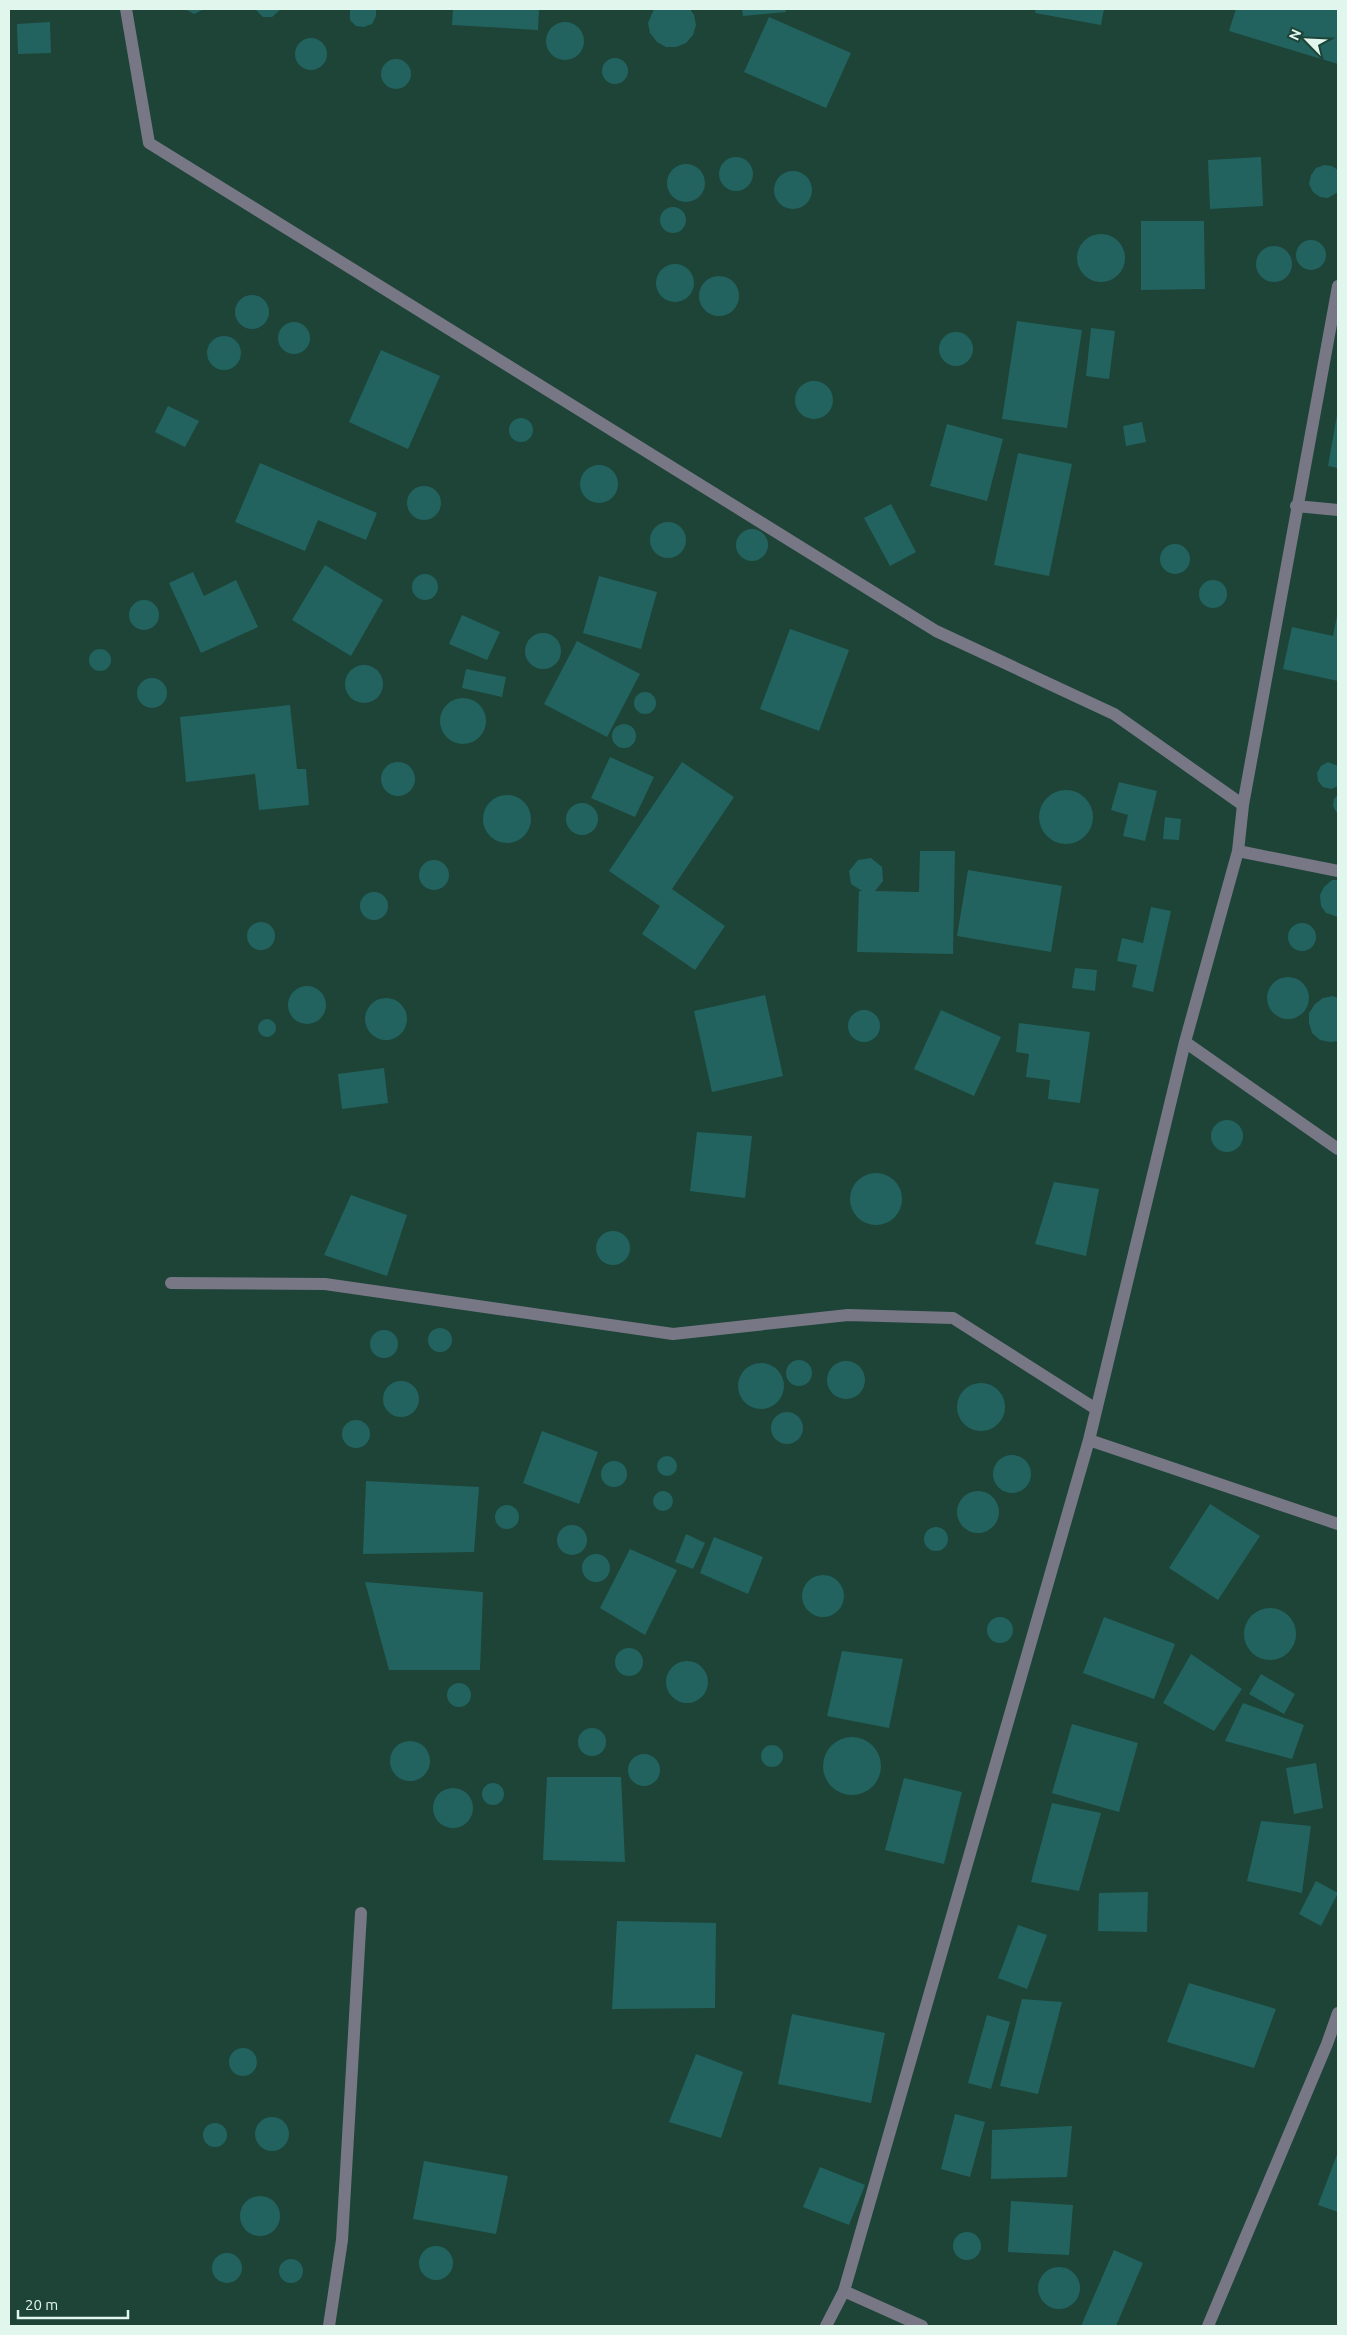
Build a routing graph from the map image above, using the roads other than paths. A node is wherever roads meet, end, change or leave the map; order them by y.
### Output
1 (126, 9) edge
2 (1338, 286) edge
3 (1296, 506) junction
4 (1338, 510) edge
5 (1243, 805) junction
6 (1238, 851) junction
7 (1338, 870) edge
8 (1185, 1042) junction
9 (1338, 1148) edge
10 (171, 1283) dead end
11 (1096, 1409) junction
12 (1089, 1440) junction
13 (1338, 1524) edge
14 (360, 1913) dead end
15 (1338, 2013) edge
16 (844, 2291) junction
17 (329, 2326) edge
18 (826, 2326) edge
19 (922, 2326) edge
20 (1208, 2326) edge

1 - 5 street
2 - 3 street
3 - 4 street
3 - 5 street
5 - 6 street
6 - 7 street
6 - 8 street
8 - 9 street
8 - 11 street
10 - 11 street
11 - 12 street
12 - 13 street
12 - 16 street
14 - 17 street
15 - 20 street
16 - 18 street
16 - 19 street

